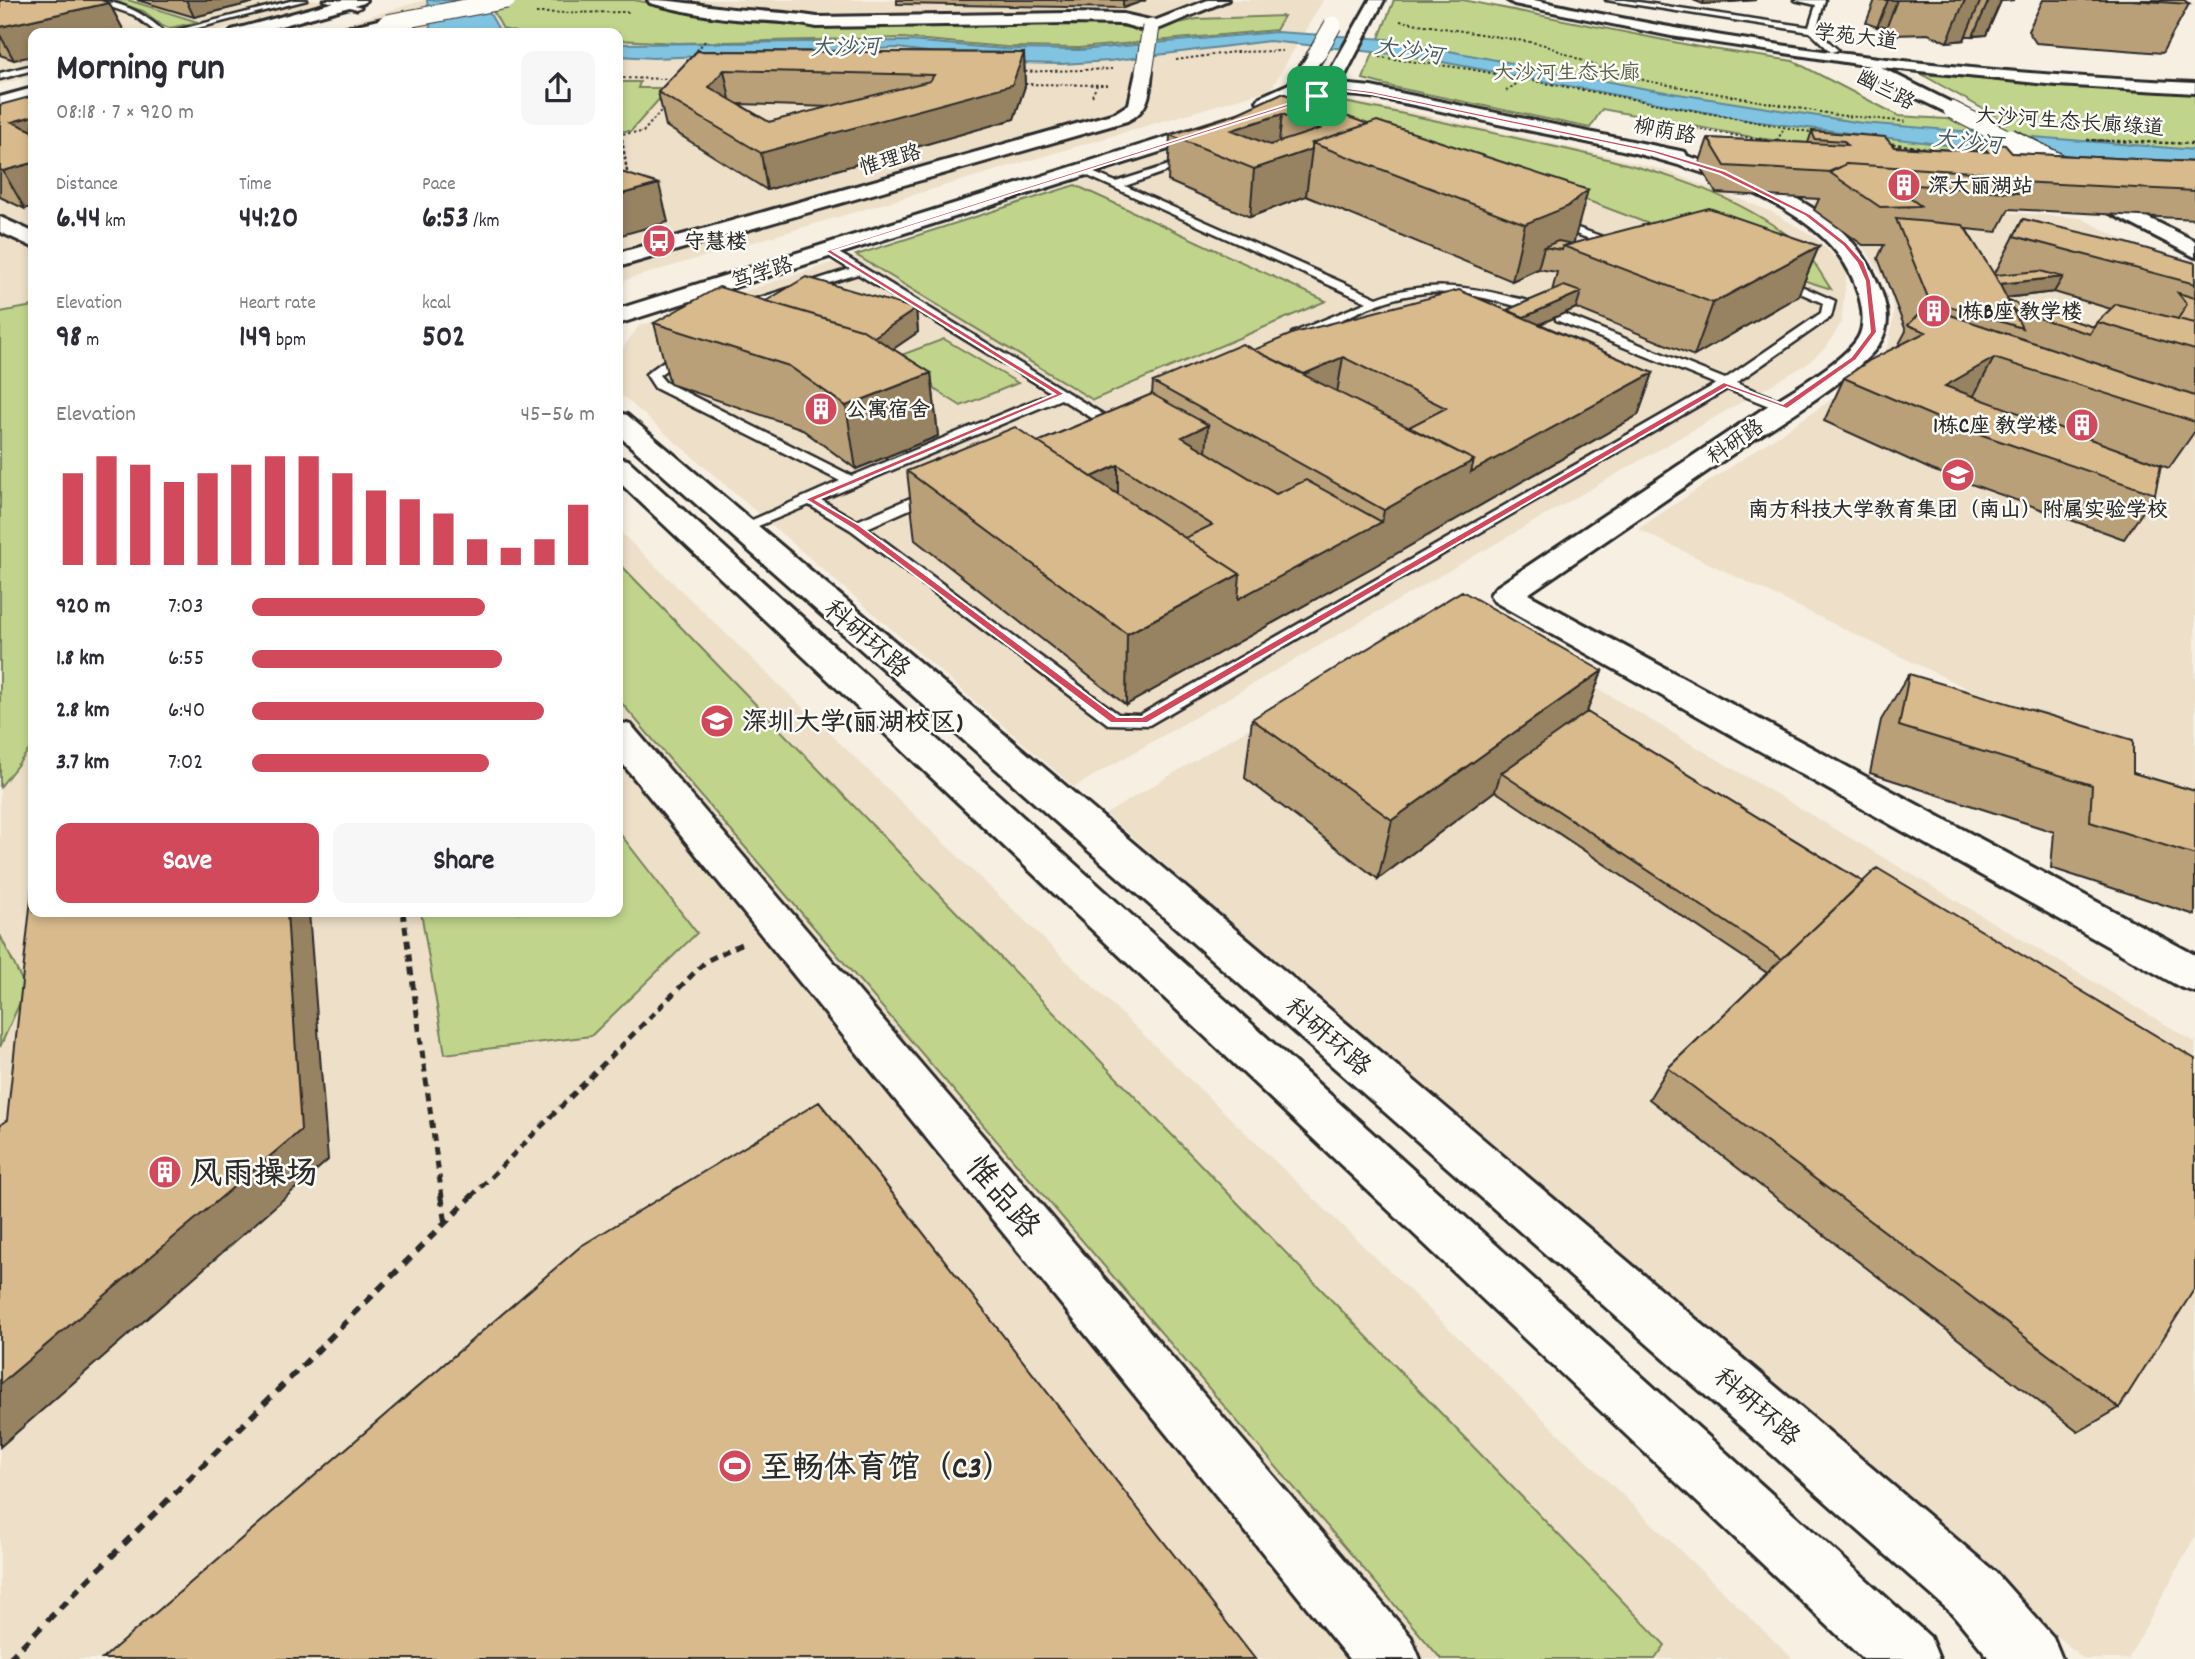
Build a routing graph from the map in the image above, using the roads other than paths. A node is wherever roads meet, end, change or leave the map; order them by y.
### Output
1 (94, 0) edge
2 (303, 0) edge
3 (327, 0) edge
4 (507, 0) edge
5 (655, 0) edge
6 (1221, 0) edge
7 (1377, 0) edge
8 (1514, 0) edge
9 (1539, 0) edge
10 (1610, 0) edge
11 (1798, 0) edge
12 (379, 1) edge
13 (1820, 1) edge
14 (353, 4) edge
15 (1343, 8) dead end
16 (1152, 26) junction
17 (155, 28) edge
18 (190, 28) edge
19 (258, 28) edge
20 (282, 28) edge
21 (364, 28) edge
22 (1812, 30) junction
23 (1839, 55) junction
24 (28, 69) edge
25 (0, 76) edge
26 (2195, 81) edge
27 (1298, 85) junction
28 (28, 87) edge
29 (1329, 88) junction
30 (2195, 88) edge
31 (0, 94) edge
32 (28, 94) edge
33 (0, 102) edge
34 (1655, 152) junction
35 (1205, 157) edge
36 (1082, 171) junction
37 (1764, 171) edge
38 (1115, 186) junction
39 (2069, 203) edge
40 (2111, 205) junction
41 (2150, 207) junction
42 (1541, 218) edge
43 (0, 223) edge
44 (2195, 233) edge
45 (28, 238) edge
46 (2195, 250) edge
47 (828, 251) junction
48 (1632, 251) edge
49 (623, 259) edge
50 (860, 270) junction
51 (1761, 274) edge
52 (623, 298) edge
53 (1377, 302) junction
54 (1535, 307) edge
55 (623, 315) edge
56 (736, 317) edge
57 (1560, 317) edge
58 (1277, 344) edge
59 (694, 345) edge
60 (1726, 384) junction
61 (1061, 394) junction
62 (1784, 407) junction
63 (1102, 418) edge
64 (623, 426) edge
65 (623, 471) edge
66 (853, 482) junction
67 (942, 489) edge
68 (810, 499) junction
69 (856, 527) junction
70 (741, 528) junction
71 (623, 740) edge
72 (2195, 975) edge
73 (1389, 1659) edge
74 (1908, 1659) edge
75 (2031, 1659) edge

1 - 17 lane
2 - 18 lane
3 - 14 lane
4 - 21 street, bridge
5 - 16 street
6 - 16 street
7 - 29 street
8 - 23 street, 学苑大道
9 - 23 street, 学苑大道
10 - 22 lane
11 - 13 lane
12 - 14 street
13 - 22 lane
14 - 19 street
14 - 20 street
15 - 27 street, bridge
16 - 49 street, 惟理路, bridge
22 - 23 lane
23 - 26 street, 学苑大道
23 - 30 street, 学苑大道
23 - 40 street, 幽兰路
23 - 41 street, 幽兰路, bridge
24 - 25 lane
27 - 29 street, 柳荫路
27 - 52 street, 笃学路
28 - 31 street
29 - 34 street, 柳荫路
29 - 36 street, 笃学路
32 - 33 street
34 - 37 street, 柳荫路
34 - 62 street, 科研路
35 - 38 lane
36 - 38 lane
36 - 47 street, 笃学路
38 - 53 lane
39 - 40 street
40 - 41 street
40 - 46 street, 幽兰路
41 - 44 street, 幽兰路
42 - 48 lane
43 - 45 street
47 - 50 lane
47 - 55 street, 笃学路
50 - 56 lane
50 - 61 lane
51 - 60 lane
53 - 54 lane
53 - 58 lane
57 - 60 lane
59 - 66 lane
60 - 62 lane
60 - 69 lane
61 - 63 lane
61 - 66 lane
62 - 72 street, 科研路
64 - 70 street, 科研环路
65 - 74 street, 科研环路
66 - 68 lane
67 - 69 lane
68 - 69 lane
68 - 70 lane
70 - 75 street, 科研环路
71 - 73 street, 惟品路

